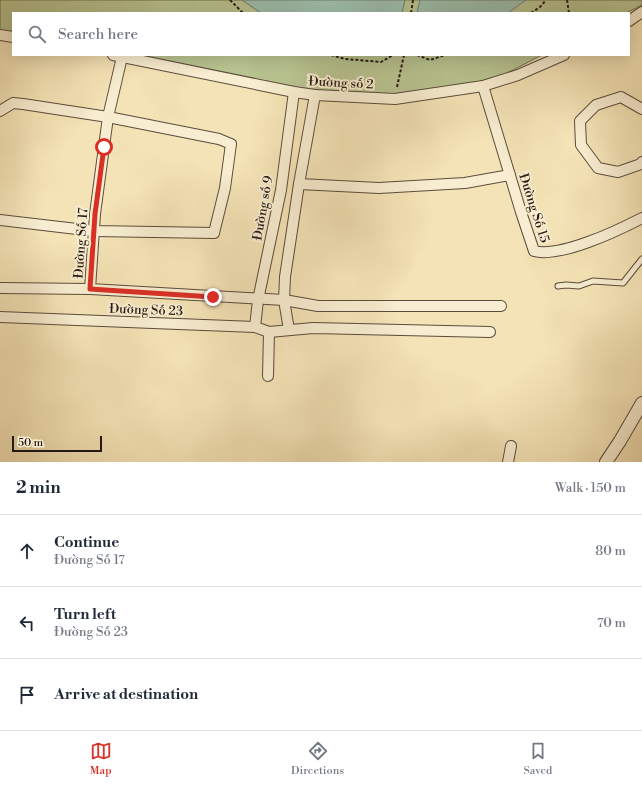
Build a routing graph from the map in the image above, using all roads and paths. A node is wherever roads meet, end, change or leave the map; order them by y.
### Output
1 (230, 0) edge
2 (413, 0) edge
3 (546, 0) edge
4 (567, 0) edge
5 (242, 12) edge
6 (411, 12) edge
7 (532, 12) edge
8 (570, 12) edge
9 (642, 12) edge
10 (630, 21) edge
11 (0, 35) edge
12 (12, 37) edge
13 (117, 56) edge
14 (334, 56) edge
15 (391, 56) edge
16 (404, 56) edge
17 (420, 56) edge
18 (442, 56) edge
19 (562, 56) edge
20 (484, 86) junction
21 (294, 92) junction
22 (314, 95) junction
23 (395, 99) junction
24 (642, 109) edge
25 (0, 111) edge
26 (108, 118) junction
27 (642, 162) edge
28 (510, 174) junction
29 (299, 184) junction
30 (642, 218) edge
31 (0, 220) edge
32 (94, 231) junction
33 (642, 258) edge
34 (558, 286) dead end
35 (0, 288) edge
36 (90, 289) junction
37 (258, 300) junction
38 (284, 300) junction
39 (502, 306) dead end
40 (0, 317) edge
41 (255, 327) junction
42 (289, 330) junction
43 (269, 332) junction
44 (490, 332) dead end
45 (268, 376) dead end
46 (642, 403) edge
47 (511, 446) dead end
48 (508, 462) edge
49 (606, 462) edge

1 - 5 path
2 - 6 path
3 - 7 path
4 - 8 path
9 - 10 street
11 - 12 street
13 - 21 street, Đường số 2
13 - 26 street, Đường Số 17
14 - 15 path
16 - 23 path
17 - 18 path
19 - 20 street, Đường số 2
20 - 23 street, Đường số 2
20 - 28 street, Đường Số 15
21 - 22 street, Đường số 2
21 - 37 street, Đường số 9
22 - 23 street, Đường số 2
22 - 29 street
24 - 27 street
25 - 26 street
26 - 32 street, Đường Số 17
26 - 32 street
28 - 29 street
28 - 30 street, Đường Số 15
29 - 38 street
31 - 32 street
32 - 36 street, Đường Số 17
33 - 34 lane
35 - 36 street, Đường Số 23
36 - 37 street, Đường Số 23
37 - 38 street, Đường Số 23
37 - 41 street, Đường số 9
38 - 39 street, Đường Số 23
38 - 42 street
40 - 41 street, Đường Số 23
41 - 43 street, Đường Số 23
42 - 43 street, Đường Số 23
42 - 44 street, Đường Số 23
43 - 45 street
46 - 49 street
47 - 48 street

